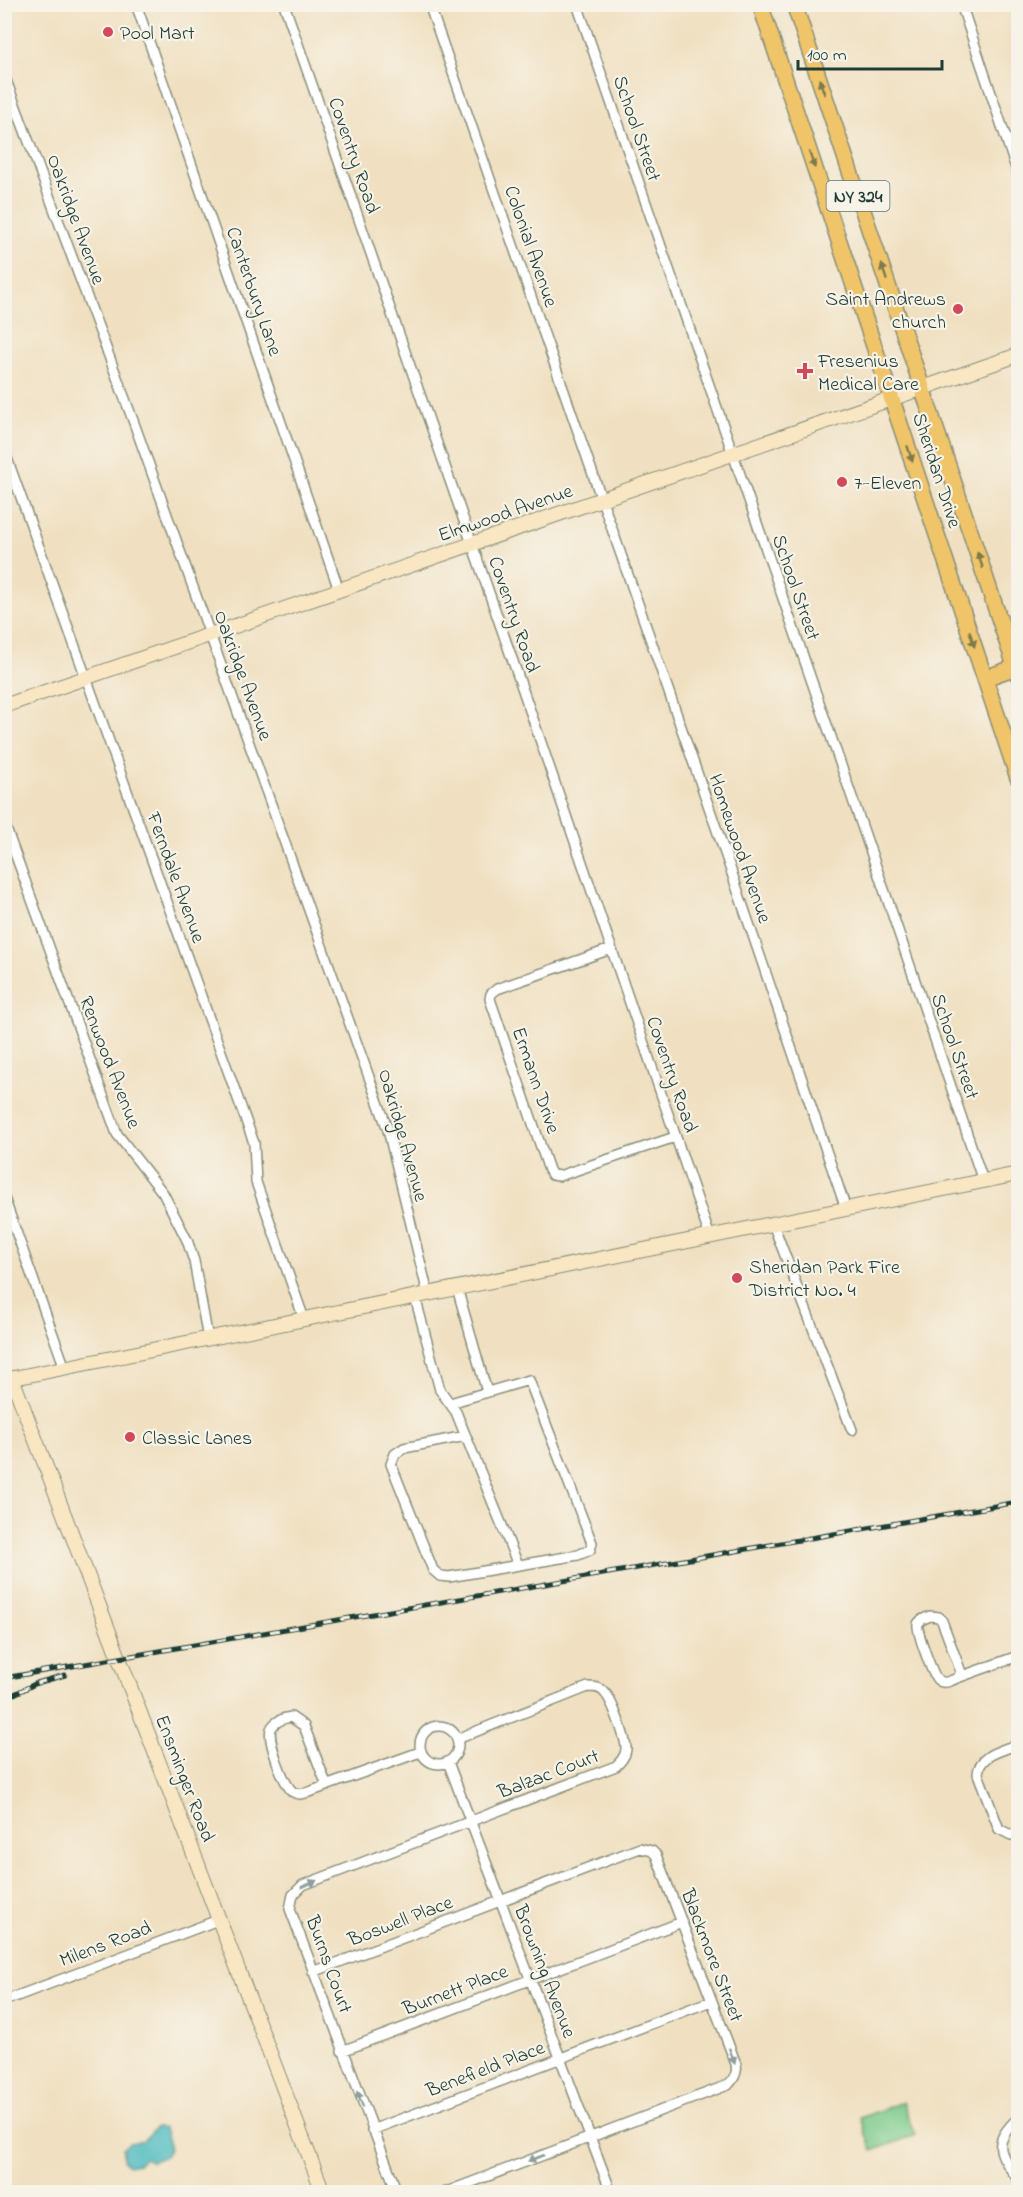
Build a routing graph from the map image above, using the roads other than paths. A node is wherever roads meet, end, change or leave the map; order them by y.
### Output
1 (136, 4) edge
2 (284, 4) edge
3 (429, 4) edge
4 (577, 4) edge
5 (760, 4) edge
6 (794, 4) edge
7 (961, 4) edge
8 (4, 75) edge
9 (1018, 174) edge
10 (855, 186) junction
11 (825, 197) junction
12 (1018, 355) edge
13 (922, 388) junction
14 (892, 398) junction
15 (4, 450) edge
16 (732, 454) junction
17 (601, 499) junction
18 (471, 544) junction
19 (339, 590) junction
20 (211, 635) junction
21 (1017, 671) edge
22 (86, 677) junction
23 (985, 678) junction
24 (4, 706) edge
25 (1018, 778) edge
26 (4, 824) edge
27 (610, 949) junction
28 (675, 1137) junction
29 (1018, 1173) edge
30 (983, 1181) junction
31 (4, 1198) edge
32 (846, 1209) junction
33 (773, 1224) junction
34 (710, 1237) junction
35 (457, 1288) junction
36 (422, 1295) junction
37 (304, 1319) junction
38 (208, 1339) junction
39 (65, 1368) junction
40 (8, 1379) edge
41 (487, 1392) junction
42 (450, 1403) junction
43 (852, 1430) dead end
44 (466, 1436) junction
45 (518, 1565) junction
46 (1018, 1656) edge
47 (957, 1678) junction
48 (457, 1739) junction
49 (1018, 1744) edge
50 (420, 1752) junction
51 (448, 1762) junction
52 (327, 1785) junction
53 (470, 1822) junction
54 (1018, 1834) edge
55 (500, 1901) junction
56 (218, 1920) junction
57 (682, 1922) junction
58 (313, 1972) junction
59 (530, 1980) junction
60 (4, 2001) edge
61 (711, 2001) junction
62 (342, 2051) junction
63 (560, 2058) junction
64 (1018, 2118) edge
65 (372, 2130) junction
66 (590, 2138) junction
67 (1018, 2179) edge
68 (322, 2193) edge
69 (397, 2193) edge
70 (446, 2193) edge
71 (611, 2193) edge

1 - 19 street, Canterbury Lane
2 - 18 street, Coventry Road
3 - 17 street, Colonial Avenue
4 - 16 street, School Street
5 -> 11 main road, Sheridan Drive / NY 324
10 -> 6 main road, Sheridan Drive / NY 324
7 - 9 street
8 - 20 street, Oakridge Avenue
10 - 11 main road
13 -> 10 main road, Sheridan Drive / NY 324
11 - 14 main road, Sheridan Drive / NY 324
12 - 13 street, Elmwood Avenue
13 - 14 street, Elmwood Avenue
21 -> 13 main road, Sheridan Drive / NY 324
14 - 16 street, Elmwood Avenue
14 -> 23 main road, Sheridan Drive / NY 324
15 - 22 street, Ferndale Avenue
16 - 17 street, Elmwood Avenue
16 - 30 street, School Street
17 - 18 street, Elmwood Avenue
17 - 32 street, Homewood Avenue
18 - 19 street, Elmwood Avenue
18 - 27 street, Coventry Road
19 - 20 street, Elmwood Avenue
20 - 22 street, Elmwood Avenue
20 - 36 street, Oakridge Avenue
21 - 23 main road
22 - 24 street, Elmwood Avenue
22 - 37 street, Ferndale Avenue
23 - 25 main road, Sheridan Drive / NY 324
26 - 38 street, Renwood Avenue
27 - 28 street, Coventry Road
27 - 28 street, Ermann Drive
28 - 34 street, Coventry Road
29 - 30 street
30 - 32 street
31 - 39 street
32 - 33 street
33 - 34 street
33 - 43 street
34 - 35 street
35 - 36 street
35 - 41 street
36 - 37 street
36 - 42 street, Oakridge Avenue
37 - 38 street
38 - 39 street
39 - 40 street
40 - 56 street, Ensminger Road
41 - 42 street
41 - 45 street
42 - 44 street, Oakridge Avenue
44 - 45 street, Oakridge Avenue
44 - 45 street
46 - 47 street
47 - 47 street
48 - 50 street
48 - 51 street
48 - 53 street, Balzac Court
49 - 54 street
50 - 51 street
50 - 52 street
51 - 53 street, Browning Avenue
52 - 52 street
53 - 55 street, Browning Avenue
58 -> 53 street, Burns Court
55 - 57 street, Blackmore Street
55 - 58 street, Boswell Place
55 - 59 street, Browning Avenue
56 - 60 street, Milens Road
56 - 68 street, Ensminger Road
57 - 59 street, Burnett Place
57 - 61 street, Blackmore Street
58 - 62 street, Burns Court
59 - 62 street, Burnett Place
59 - 63 street, Browning Avenue
61 - 63 street, Benefield Place
61 -> 66 street, Blackmore Street
65 -> 62 street, Burns Court
63 - 65 street, Benefield Place
63 - 66 street, Browning Avenue
64 - 67 street
65 - 69 street, Burns Court
66 -> 70 street
66 - 71 street, Browning Avenue

